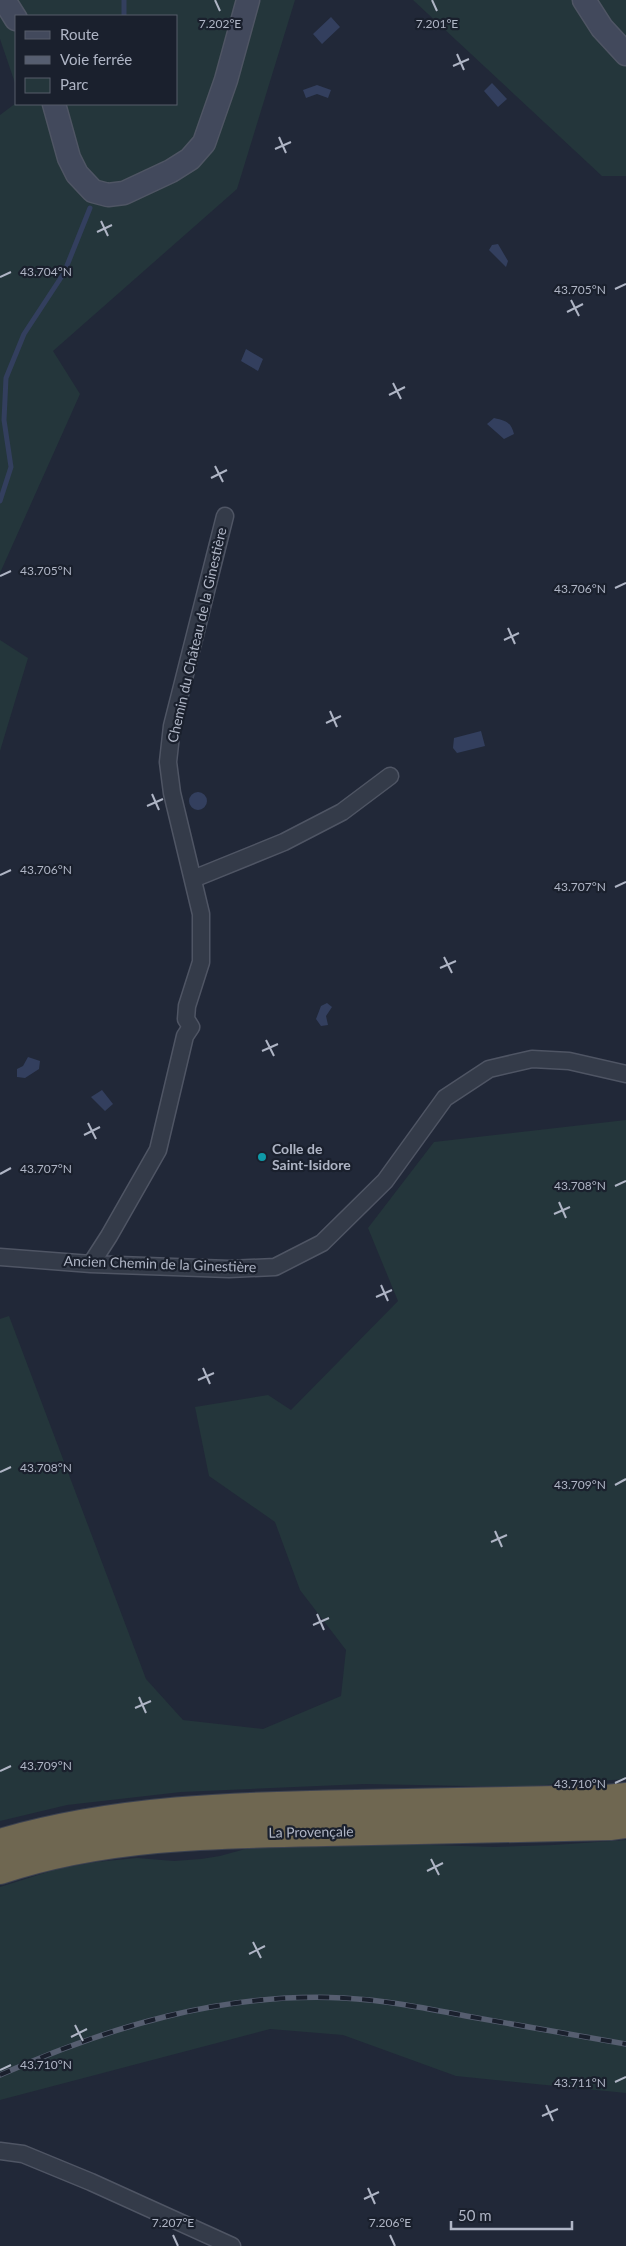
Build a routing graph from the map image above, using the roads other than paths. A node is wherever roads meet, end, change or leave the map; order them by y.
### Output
1 (4, 0) edge
2 (248, 0) edge
3 (584, 0) edge
4 (15, 17) edge
5 (626, 54) edge
6 (54, 105) edge
7 (225, 516) dead end
8 (390, 776) dead end
9 (193, 879) junction
10 (626, 1074) edge
11 (0, 1257) edge
12 (91, 1264) junction
13 (626, 1797) edge
14 (626, 1824) edge
15 (0, 1843) edge
16 (0, 1870) edge
17 (0, 2151) edge
18 (232, 2246) edge

1 - 4 main road
2 - 6 main road
3 - 5 main road
7 - 9 street, Chemin du Château de la Ginestière
8 - 9 street
9 - 12 street, Chemin du Château de la Ginestière
10 - 12 street, Ancien Chemin de la Ginestière
11 - 12 street, Ancien Chemin de la Ginestière
13 - 15 highway, La Provençale
14 - 16 highway, La Provençale
17 - 18 street

